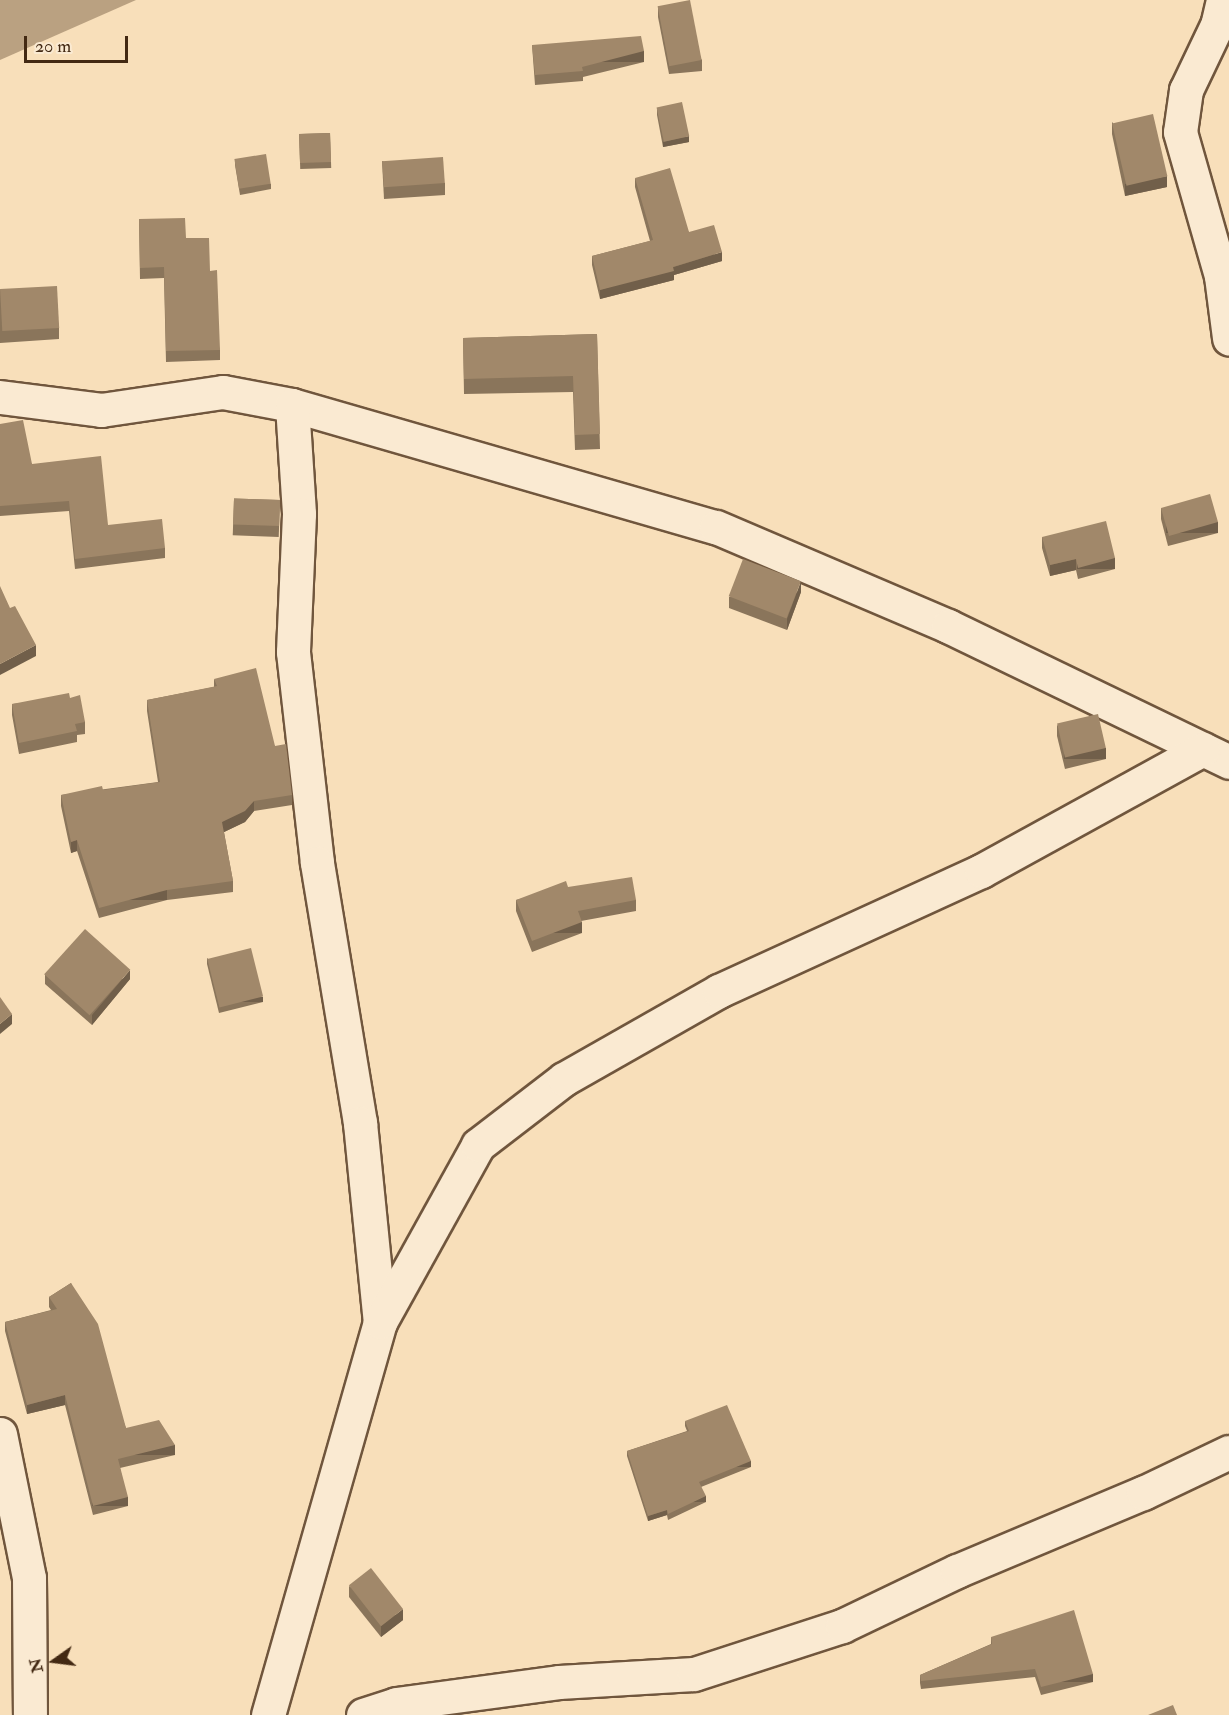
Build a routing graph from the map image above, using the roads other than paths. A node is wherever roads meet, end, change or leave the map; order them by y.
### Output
1 (1223, 0) edge
2 (1229, 338) edge
3 (0, 397) edge
4 (292, 405) junction
5 (1216, 756) edge
6 (380, 1322) junction
7 (0, 1434) edge
8 (1229, 1452) edge
9 (30, 1715) edge
10 (268, 1715) edge
11 (363, 1715) edge

1 - 2 lane
3 - 4 lane
4 - 5 lane
4 - 6 lane
5 - 6 lane
6 - 10 lane
7 - 9 lane
8 - 11 lane

